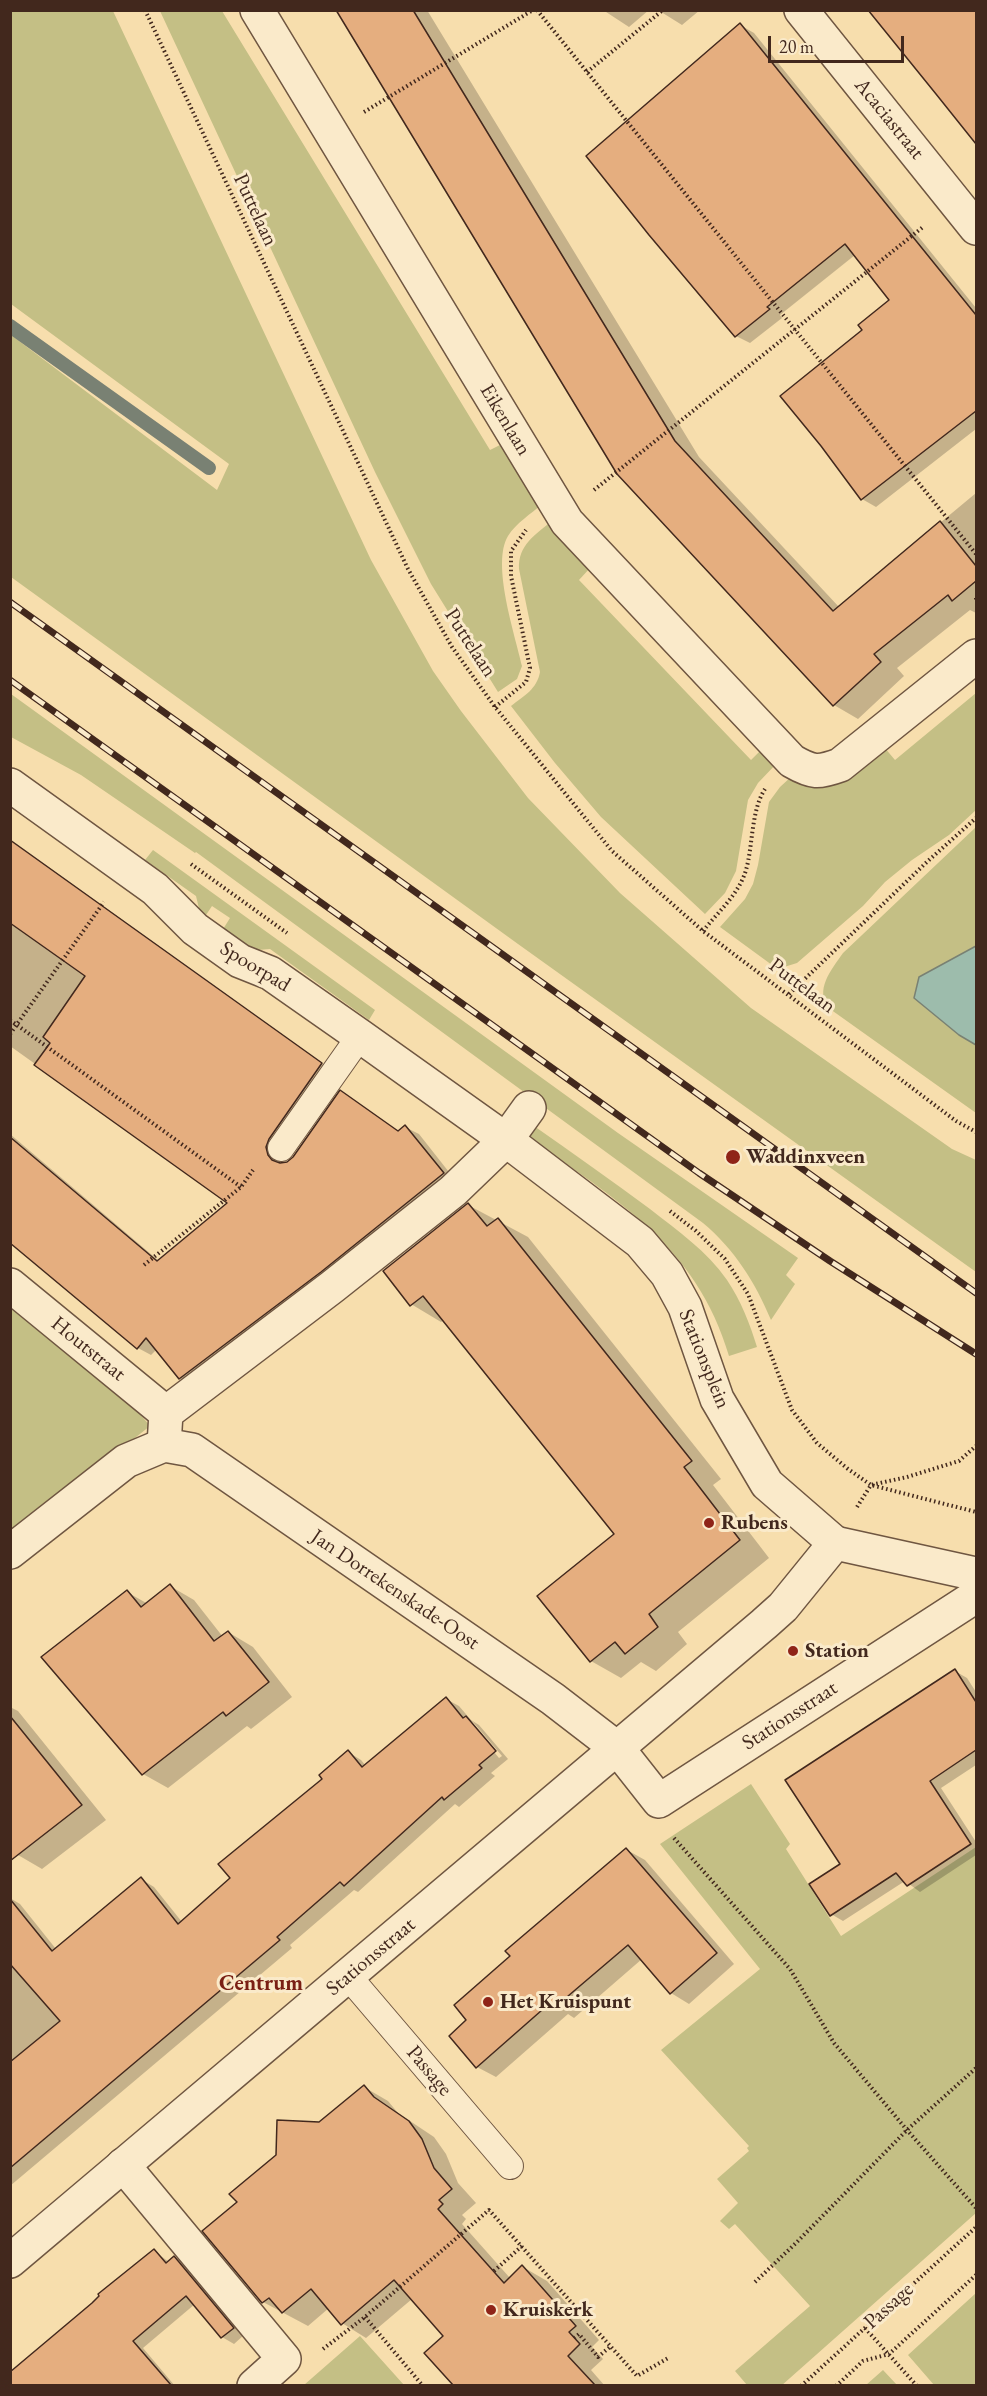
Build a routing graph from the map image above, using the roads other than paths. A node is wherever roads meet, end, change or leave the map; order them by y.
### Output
1 (257, 10) edge
2 (801, 10) edge
3 (967, 216) edge
4 (976, 656) edge
5 (10, 784) edge
6 (360, 1035) junction
7 (529, 1108) dead end
8 (506, 1140) junction
9 (270, 1155) road end
10 (10, 1285) edge
11 (166, 1413) junction
12 (164, 1445) junction
13 (835, 1543) junction
14 (10, 1552) edge
15 (976, 1575) edge
16 (976, 1596) edge
17 (618, 1749) junction
18 (348, 1976) junction
19 (123, 2164) junction
20 (510, 2166) dead end
21 (10, 2261) edge
22 (255, 2385) edge

1 - 4 street, Eikenlaan
2 - 3 street, Acaciastraat
5 - 6 street, Spoorpad
6 - 8 street, Spoorpad
6 - 9 lane
7 - 8 street
8 - 11 street
8 - 13 street, Stationsplein
10 - 11 street, Houtstraat
11 - 12 street
12 - 14 street
12 - 17 street, Jan Dorrekenskade-Oost
13 - 15 street, Stationsplein
13 - 17 street, Stationsstraat
16 - 17 street, Stationsstraat
17 - 18 street, Stationsstraat
18 - 19 street, Stationsstraat
18 - 20 lane, Passage
19 - 21 street, Stationsstraat
19 - 22 street

